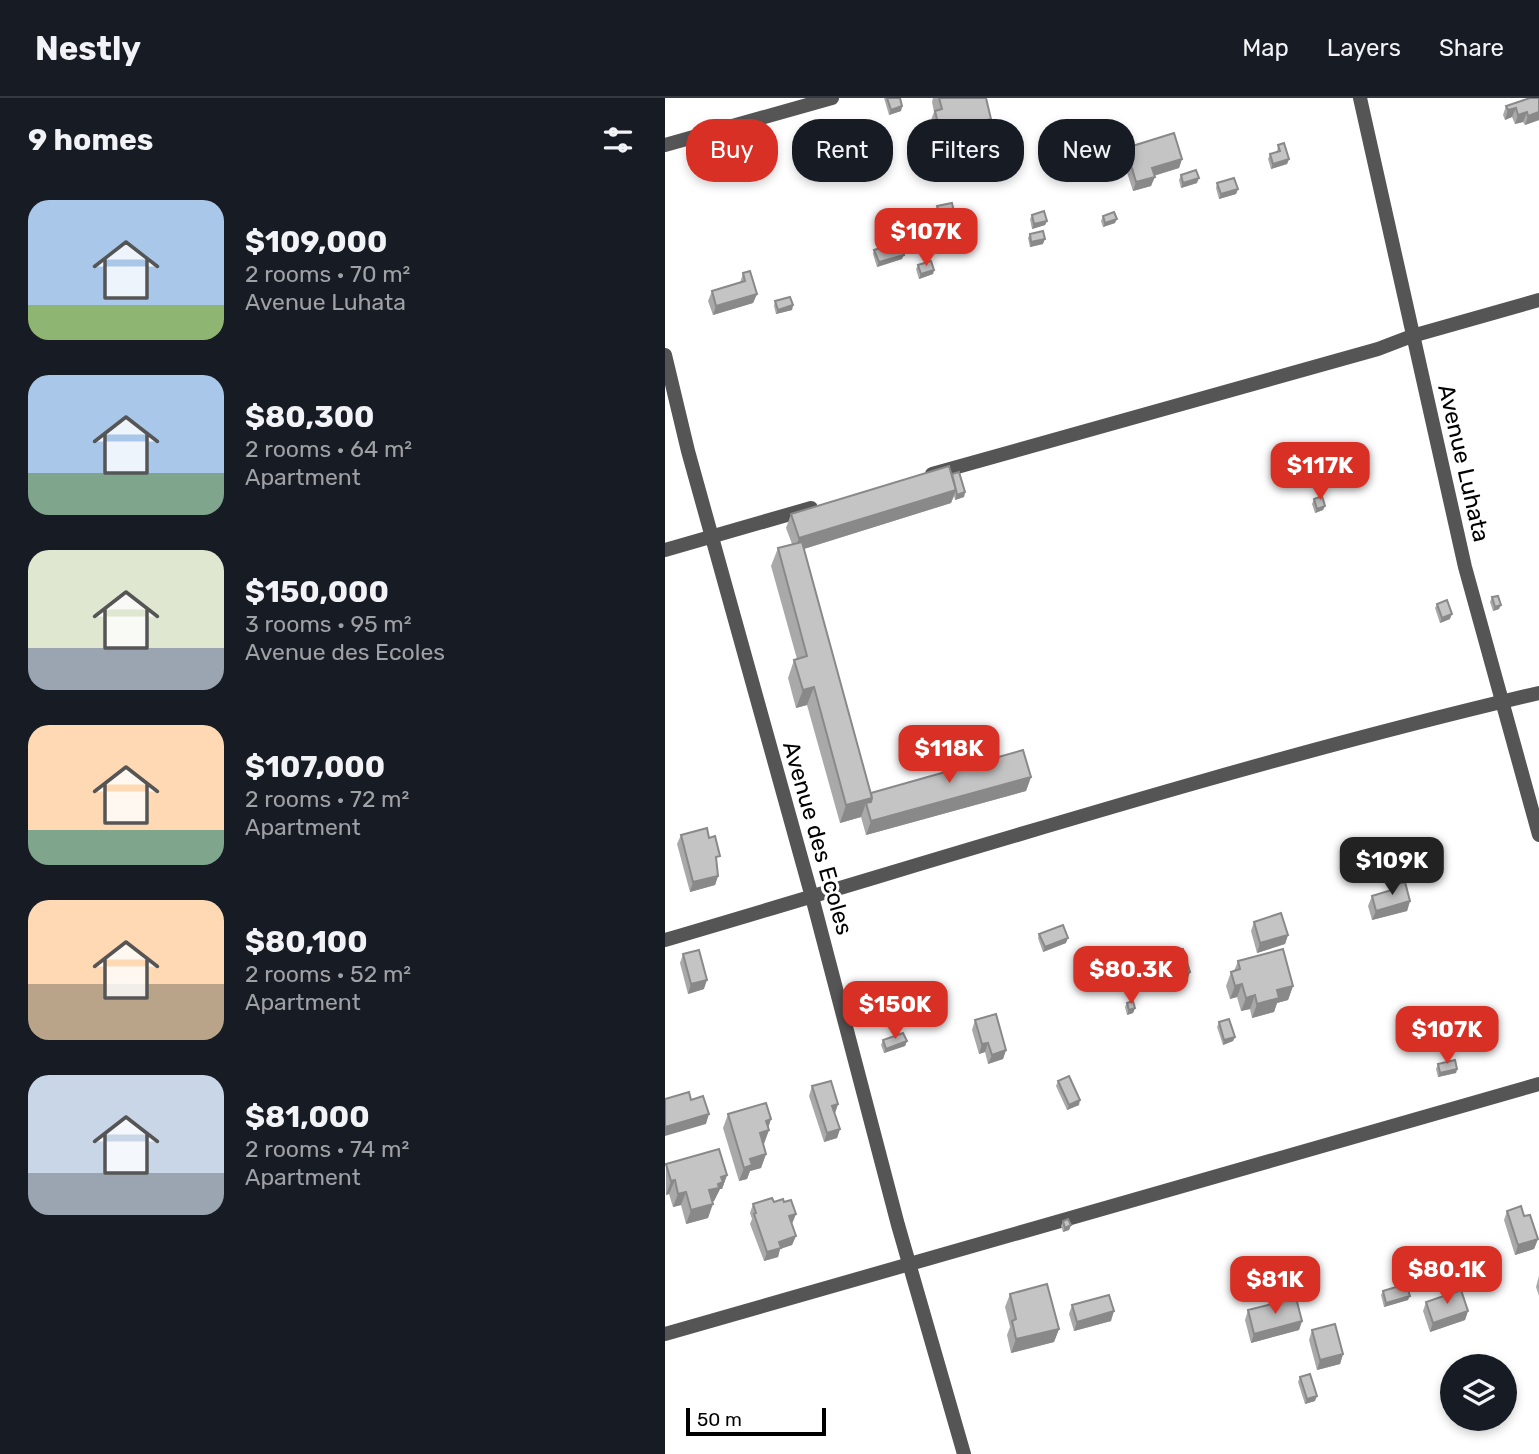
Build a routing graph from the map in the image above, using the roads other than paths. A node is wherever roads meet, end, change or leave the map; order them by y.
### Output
1 (832, 98) edge
2 (1360, 98) edge
3 (665, 145) edge
4 (1539, 300) edge
5 (1412, 336) junction
6 (665, 355) edge
7 (922, 477) edge
8 (829, 503) edge
9 (712, 538) junction
10 (665, 550) edge
11 (1539, 693) edge
12 (1501, 702) junction
13 (1539, 835) edge
14 (812, 897) junction
15 (665, 940) edge
16 (1539, 1084) edge
17 (909, 1262) junction
18 (665, 1334) edge
19 (964, 1454) edge

1 - 3 street
2 - 5 street, Avenue Luhata
4 - 5 street
5 - 7 street
5 - 12 street, Avenue Luhata
6 - 9 street, Avenue des Ecoles
8 - 9 street
9 - 10 street
9 - 14 street, Avenue des Ecoles
11 - 12 street
12 - 13 street, Avenue Luhata
12 - 14 street
14 - 15 street
14 - 17 street, Avenue des Ecoles
16 - 17 street
17 - 18 street
17 - 19 street, Avenue des Ecoles

